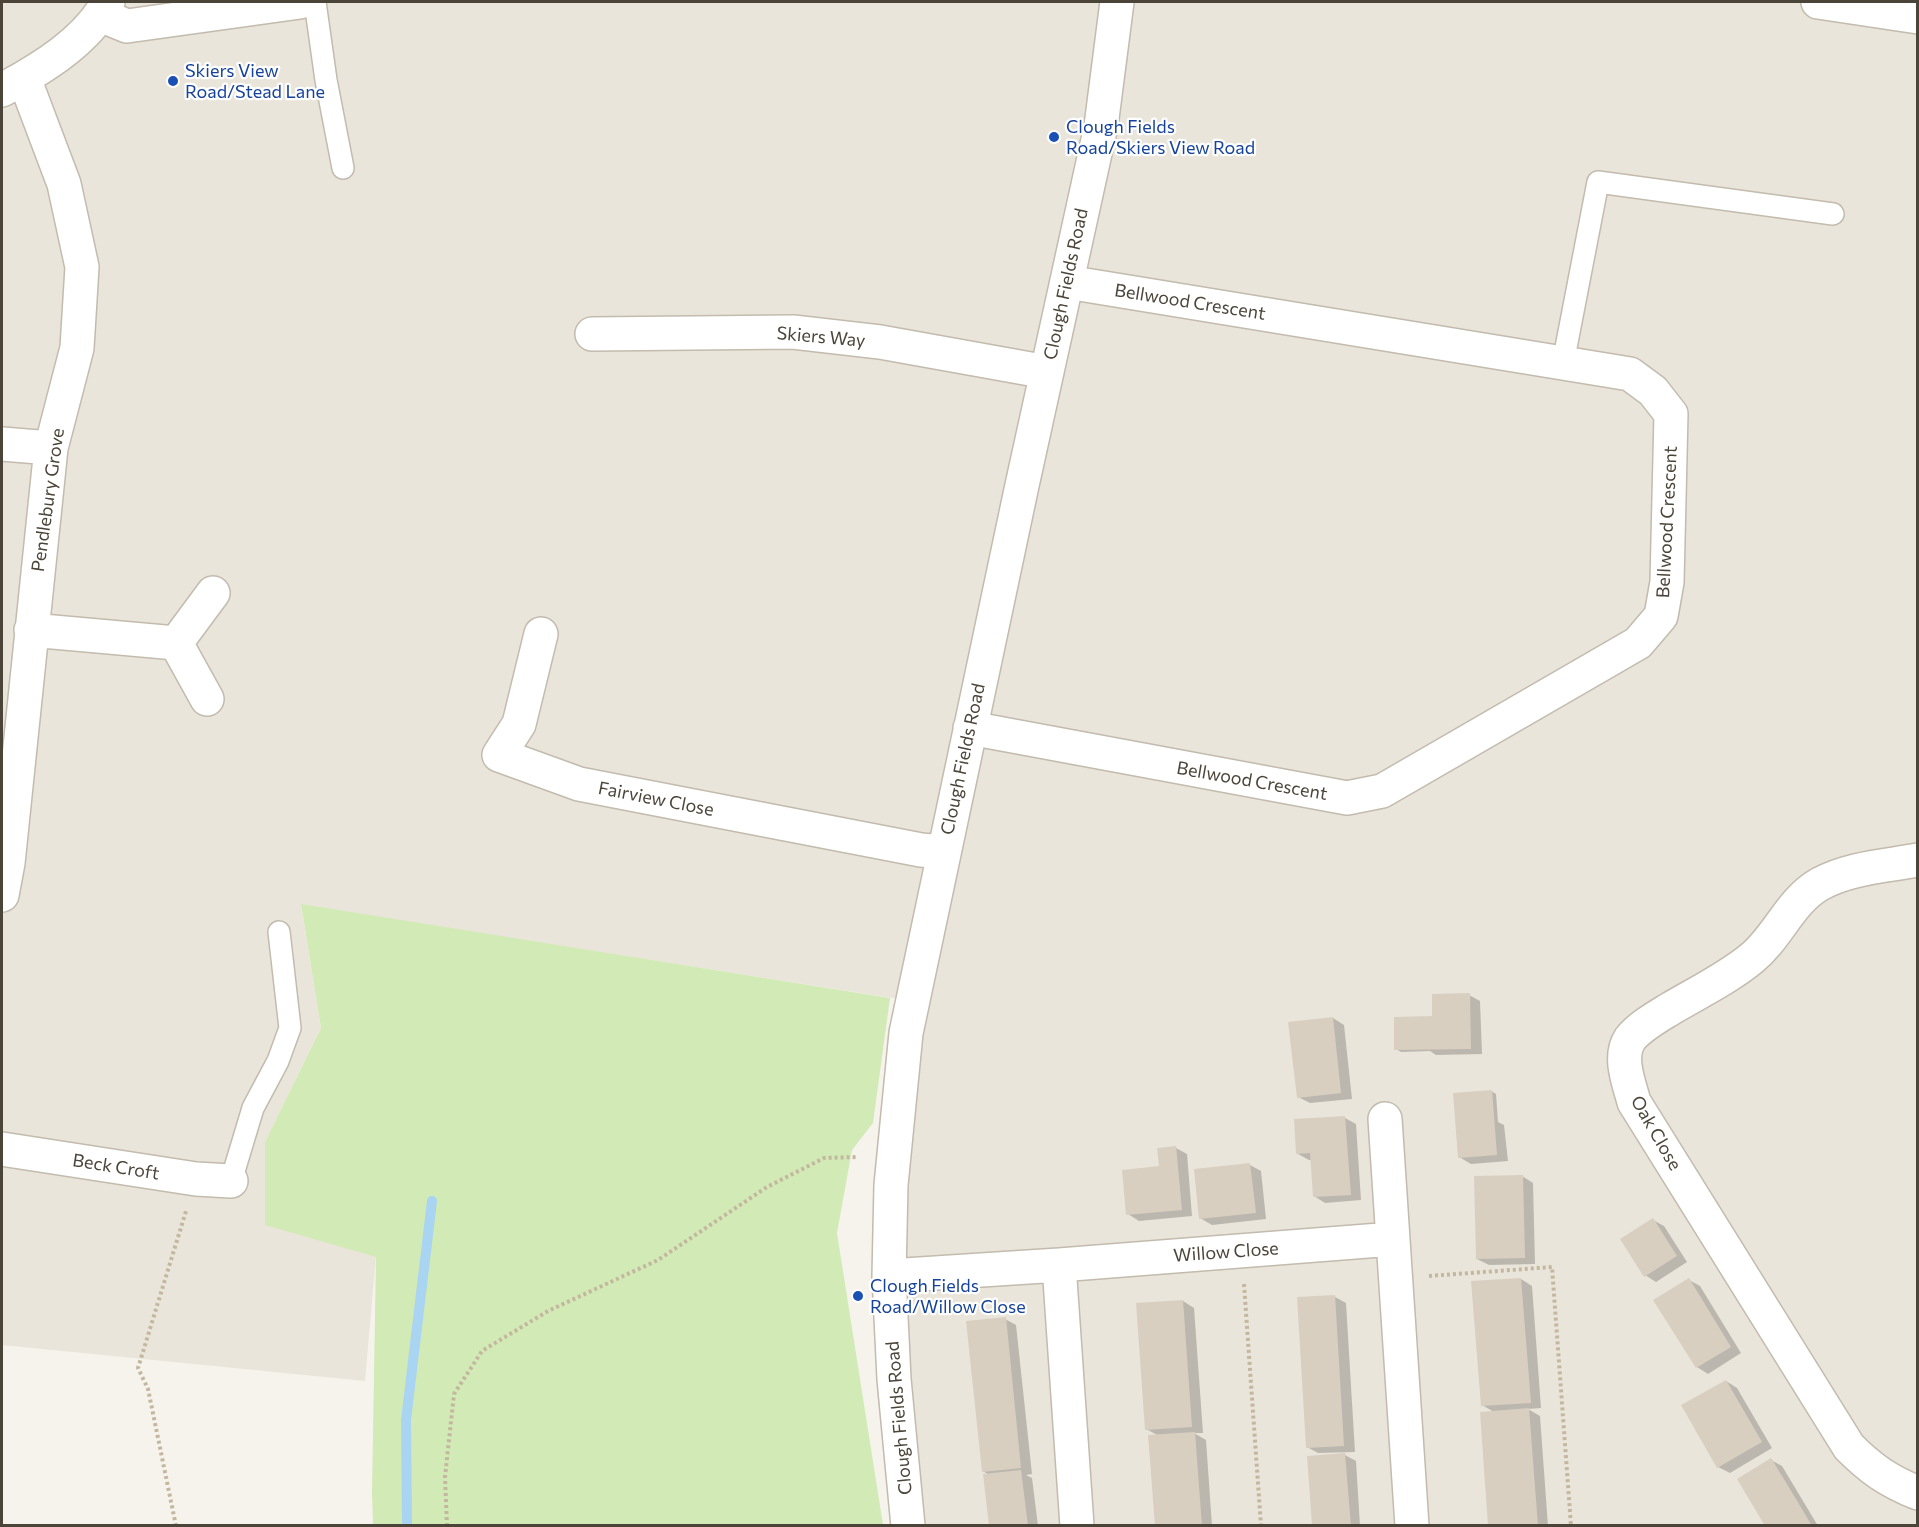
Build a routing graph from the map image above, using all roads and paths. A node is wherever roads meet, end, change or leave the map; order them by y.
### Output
1 (300, 2) edge
2 (315, 2) edge
3 (1117, 2) edge
4 (1818, 2) edge
5 (1875, 6) edge
6 (104, 8) edge
7 (1917, 17) edge
8 (13, 84) edge
9 (342, 168) dead end
10 (1833, 214) dead end
11 (1067, 282) junction
12 (592, 334) dead end
13 (1563, 363) junction
14 (1047, 372) junction
15 (2, 444) edge
16 (51, 448) junction
17 (213, 593) dead end
18 (31, 630) junction
19 (541, 634) dead end
20 (176, 643) junction
21 (207, 699) dead end
22 (970, 728) junction
23 (943, 852) junction
24 (1917, 860) edge
25 (2, 895) edge
26 (279, 932) dead end
27 (1385, 1119) dead end
28 (2, 1149) edge
29 (894, 1156) junction
30 (195, 1179) junction
31 (231, 1181) joint
32 (1393, 1239) junction
33 (1242, 1251) junction
34 (1059, 1265) junction
35 (889, 1276) junction
36 (1395, 1279) junction
37 (1917, 1493) edge
38 (176, 1526) edge
39 (447, 1526) edge
40 (908, 1526) edge
41 (1077, 1526) edge
42 (1261, 1526) edge
43 (1412, 1526) edge
44 (1571, 1526) edge

1 - 6 street
2 - 9 lane
3 - 11 street, Clough Fields Road
4 - 5 street
5 - 7 street
6 - 8 street
8 - 16 street, Pendlebury Grove
10 - 13 lane
11 - 13 street, Bellwood Crescent
11 - 14 street, Clough Fields Road
12 - 14 street, Skiers Way
13 - 22 street, Bellwood Crescent
14 - 22 street, Clough Fields Road
15 - 16 street
16 - 18 street, Pendlebury Grove
17 - 20 street
18 - 20 street
18 - 25 street, Pendlebury Grove
19 - 23 street, Fairview Close
20 - 21 street
22 - 23 street, Clough Fields Road
23 - 29 street, Clough Fields Road
24 - 37 street, Oak Close
26 - 31 lane
27 - 32 street
28 - 30 street, Beck Croft
29 - 35 street, Clough Fields Road
29 - 39 path
30 - 31 street, Beck Croft
30 - 38 path
32 - 33 street, Willow Close
32 - 36 street
33 - 34 street, Willow Close
33 - 42 path
34 - 35 street, Willow Close
34 - 41 street
35 - 40 street, Clough Fields Road
36 - 43 street
36 - 44 path

